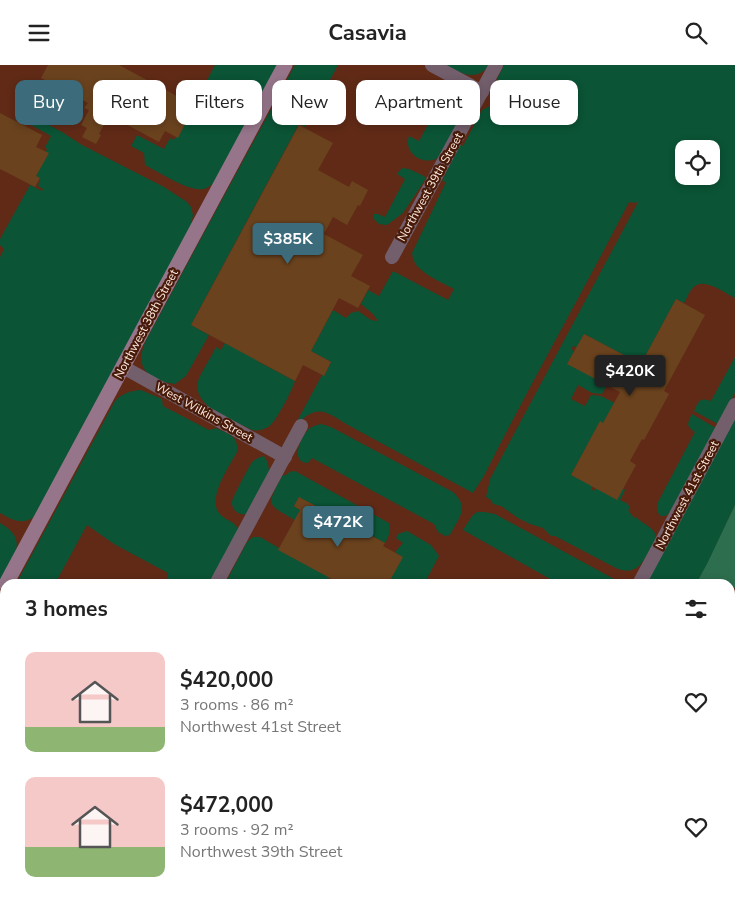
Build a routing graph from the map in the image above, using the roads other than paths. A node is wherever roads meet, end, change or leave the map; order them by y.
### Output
1 (285, 65) edge
2 (432, 65) edge
3 (496, 65) edge
4 (482, 92) junction
5 (392, 257) dead end
6 (123, 367) junction
7 (735, 405) edge
8 (301, 426) dead end
9 (285, 457) junction
10 (9, 579) edge
11 (219, 579) edge
12 (641, 579) edge

1 - 6 main road, Northwest 38th Street
2 - 4 street
3 - 4 street, Northwest 39th Street
4 - 5 street, Northwest 39th Street
6 - 9 street, West Wilkins Street
6 - 10 main road, Northwest 38th Street
7 - 12 street, Northwest 41st Street
8 - 9 street
9 - 11 street

